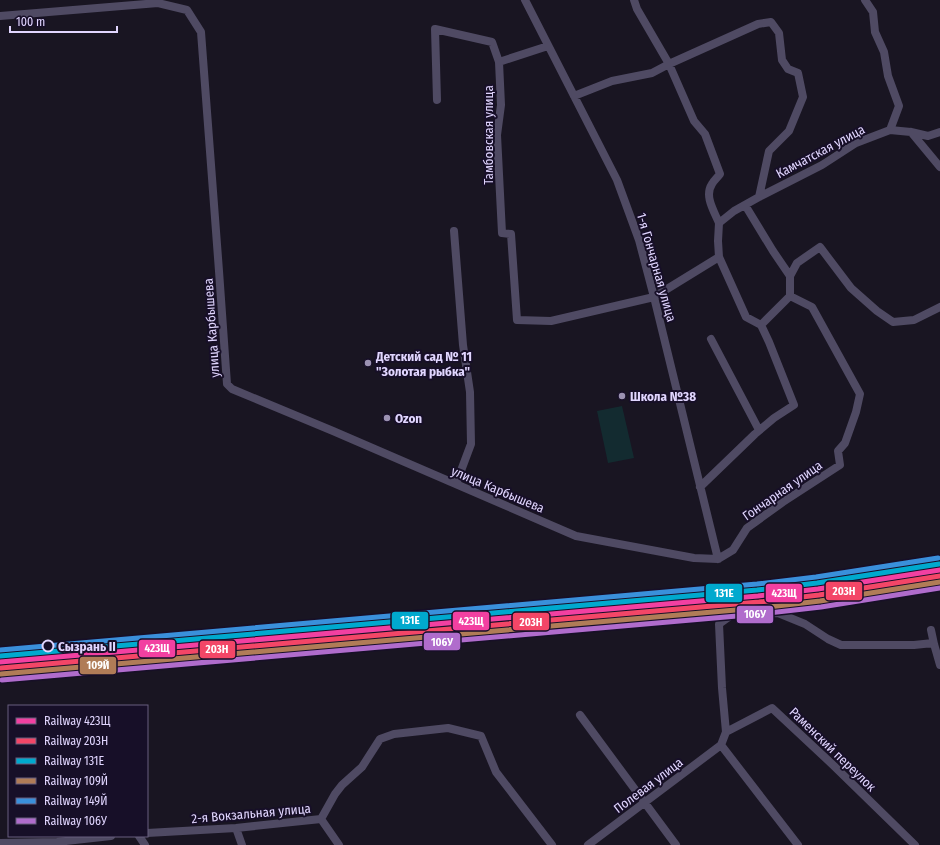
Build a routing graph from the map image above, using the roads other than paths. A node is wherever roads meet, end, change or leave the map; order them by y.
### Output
1 (526, 0) edge
2 (634, 0) edge
3 (866, 0) edge
4 (0, 16) edge
5 (548, 46) junction
6 (499, 62) junction
7 (669, 64) junction
8 (574, 96) junction
9 (437, 100) dead end
10 (890, 130) junction
11 (911, 132) junction
12 (940, 132) edge
13 (940, 167) edge
14 (759, 197) junction
15 (745, 205) junction
16 (719, 223) junction
17 (454, 230) dead end
18 (719, 257) junction
19 (790, 276) junction
20 (790, 296) junction
21 (654, 297) junction
22 (940, 307) edge
23 (761, 325) junction
24 (711, 339) dead end
25 (759, 430) junction
26 (456, 484) junction
27 (700, 487) junction
28 (718, 559) junction
29 (931, 630) dead end
30 (934, 644) junction
31 (940, 665) edge
32 (580, 715) dead end
33 (726, 732) junction
34 (721, 745) junction
35 (644, 803) junction
36 (321, 819) junction
37 (236, 828) junction
38 (148, 833) edge
39 (103, 837) edge
40 (48, 839) edge
41 (0, 843) edge
42 (58, 843) edge
43 (242, 845) edge
44 (339, 845) edge
45 (552, 845) edge
46 (588, 845) edge
47 (676, 845) edge
48 (798, 845) edge
49 (915, 845) edge

1 - 5 street, 1-я Гончарная улица
2 - 7 street
3 - 10 street
4 - 26 street, улица Карбышева
5 - 6 street
5 - 8 street, 1-я Гончарная улица
6 - 9 street
6 - 21 street, Тамбовская улица
7 - 8 street
7 - 14 street
7 - 16 street
8 - 21 street, 1-я Гончарная улица
10 - 11 street, Камчатская улица
10 - 14 street, Камчатская улица
11 - 12 street, Камчатская улица
11 - 13 street
14 - 15 street, Камчатская улица
15 - 16 street, Камчатская улица
15 - 19 street
16 - 18 street
17 - 26 street
18 - 21 street
18 - 23 street
19 - 20 street
19 - 22 street
20 - 23 street
20 - 28 street, Гончарная улица
21 - 27 street, 1-я Гончарная улица
23 - 25 street
24 - 25 street
25 - 27 street
26 - 28 street, улица Карбышева
27 - 28 street, 1-я Гончарная улица
29 - 30 street
30 - 31 street
30 - 33 street
32 - 35 street
33 - 34 street
33 - 49 street, Раменский переулок
34 - 35 street, Полевая улица
34 - 48 street
35 - 46 street, Полевая улица
35 - 47 street
36 - 37 street, 2-я Вокзальная улица
36 - 44 street
36 - 45 street, 2-я Вокзальная улица
37 - 38 street, 2-я Вокзальная улица
37 - 43 street
39 - 42 street
40 - 41 street
40 - 42 street

